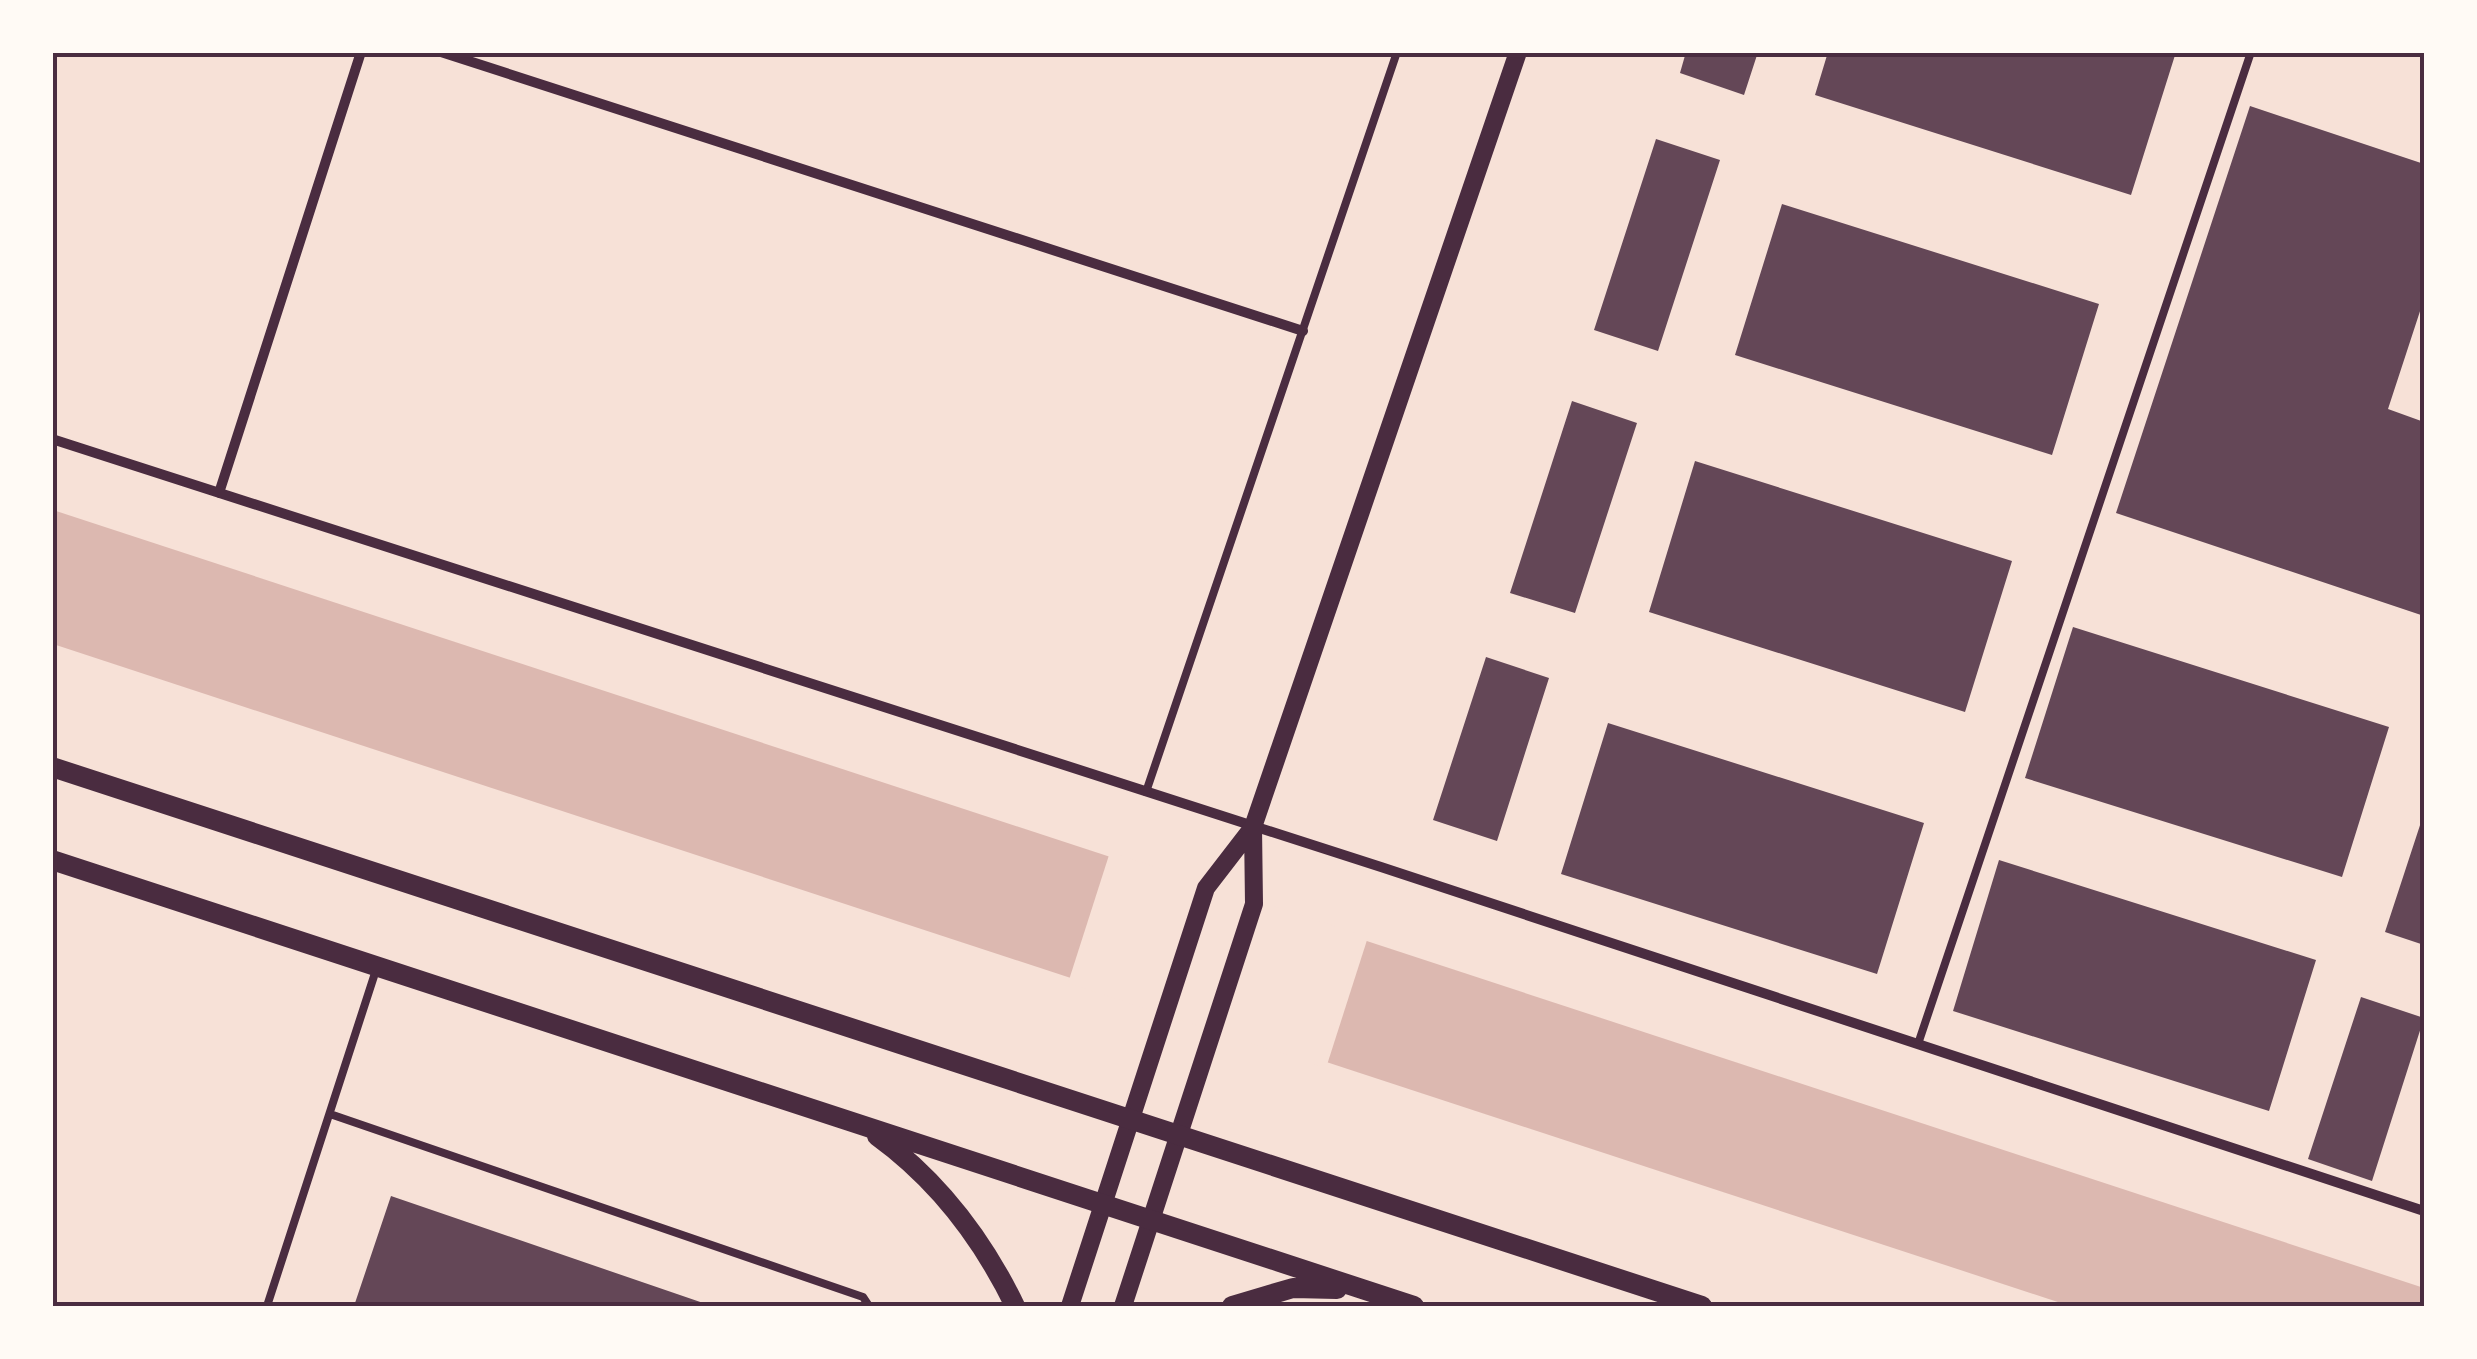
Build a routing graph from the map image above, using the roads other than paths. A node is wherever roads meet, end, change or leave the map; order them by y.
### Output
1 (360, 52) edge
2 (440, 52) edge
3 (1397, 52) edge
4 (1518, 52) edge
5 (2251, 52) edge
6 (1303, 331) junction
7 (52, 439) edge
8 (219, 493) junction
9 (52, 767) edge
10 (1146, 792) junction
11 (1253, 827) junction
12 (52, 860) edge
13 (378, 966) junction
14 (1918, 1044) junction
15 (330, 1114) junction
16 (1129, 1119) junction
17 (864, 1126) junction
18 (1177, 1135) junction
19 (1103, 1204) junction
20 (2424, 1211) edge
21 (1151, 1220) junction
22 (1364, 1290) junction
23 (267, 1306) edge
24 (869, 1306) edge
25 (1015, 1306) edge
26 (1070, 1306) edge
27 (1123, 1306) edge
28 (1232, 1306) edge
29 (1414, 1306) edge
30 (1702, 1306) edge

1 - 8 street
2 - 6 street
3 - 6 lane
4 - 11 street
5 - 14 lane
6 - 10 lane
7 - 8 street
8 - 10 street
9 - 16 main road
10 - 11 street
11 - 14 street
11 - 16 street
11 - 18 street
12 - 13 main road
13 - 15 lane
13 - 17 main road
14 - 20 street
15 - 23 lane
15 - 24 lane
16 - 18 main road
16 - 19 street
17 - 19 main road
17 - 25 main road
18 - 21 street
18 - 30 main road
19 - 21 main road
19 - 26 street
21 - 22 main road
21 - 27 street
22 - 28 main road
22 - 29 main road

